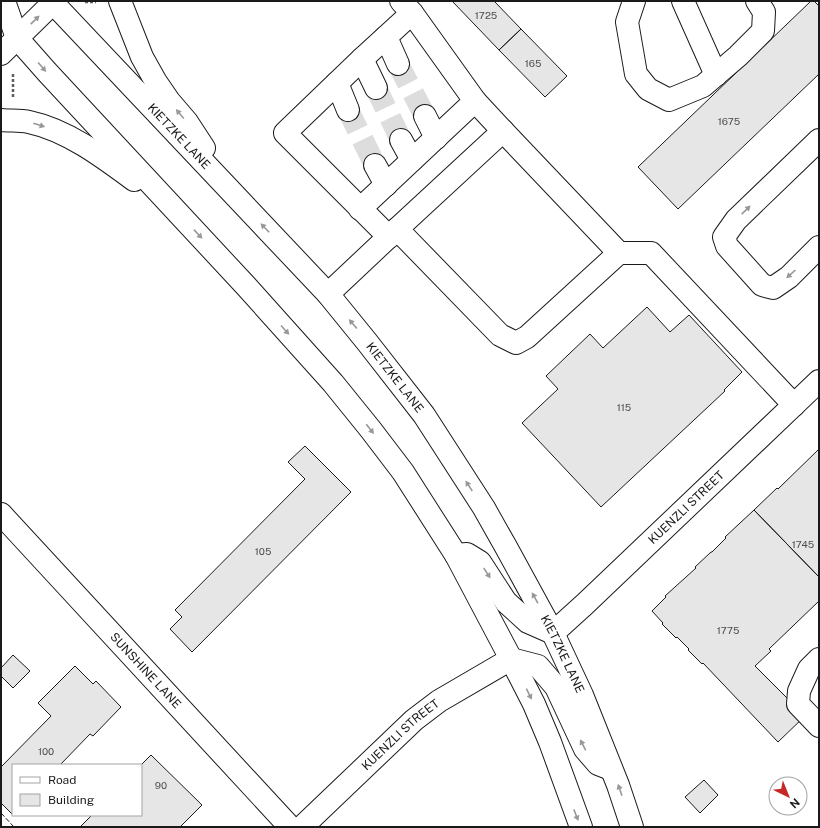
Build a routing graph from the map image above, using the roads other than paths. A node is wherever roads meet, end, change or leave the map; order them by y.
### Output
1 (4, 1) edge
2 (120, 1) edge
3 (634, 1) edge
4 (683, 1) edge
5 (757, 1) edge
6 (53, 2) edge
7 (407, 7) edge
8 (386, 37) junction
9 (17, 38) junction
10 (362, 59) junction
11 (7, 62) edge
12 (398, 64) tunnel mouth
13 (716, 75) junction
14 (337, 84) junction
15 (376, 88) tunnel mouth
16 (475, 101) junction
17 (348, 110) tunnel mouth
18 (425, 116) tunnel mouth
19 (1, 120) edge
20 (502, 132) junction
21 (436, 138) junction
22 (401, 140) tunnel mouth
23 (819, 140) edge
24 (412, 160) junction
25 (375, 164) tunnel mouth
26 (386, 185) junction
27 (242, 203) junction
28 (360, 209) junction
29 (179, 214) junction
30 (393, 233) junction
31 (819, 247) edge
32 (619, 253) junction
33 (328, 294) junction
34 (819, 381) edge
35 (794, 404) junction
36 (1, 514) edge
37 (456, 555) junction
38 (553, 633) junction
39 (511, 659) junction
40 (819, 659) edge
41 (819, 726) edge
42 (612, 769) junction
43 (290, 827) edge
44 (302, 827) edge
45 (581, 827) edge
46 (632, 827) edge

1 - 9 main road
27 -> 2 main road
3 - 13 main road
4 - 13 main road
5 - 13 main road
9 -> 6 main road
6 - 27 main road, KIETZKE LANE
7 - 8 main road
7 - 16 main road
8 - 10 main road
8 - 12 main road
9 - 11 main road
9 -> 29 main road
10 - 14 main road
10 - 15 main road
14 - 17 main road
14 - 28 main road
16 - 20 main road
16 - 21 main road
18 - 21 main road
19 -> 29 main road
20 - 30 main road
20 - 32 main road
21 - 24 main road
22 - 24 main road
31 -> 23 main road
24 - 26 main road
25 - 26 main road
26 - 28 main road
33 -> 27 main road, KIETZKE LANE
28 - 30 main road
29 -> 37 main road
30 - 32 main road
30 - 33 main road
32 - 35 main road
38 -> 33 main road, KIETZKE LANE
34 - 35 main road, KUENZLI STREET
35 - 38 main road, KUENZLI STREET
36 - 43 main road, SUNSHINE LANE
37 -> 38 main road
37 - 39 main road
38 - 42 main road, KIETZKE LANE
42 -> 39 main road
39 - 44 main road, KUENZLI STREET
39 -> 45 main road
40 - 41 main road
46 -> 42 main road, KIETZKE LANE

